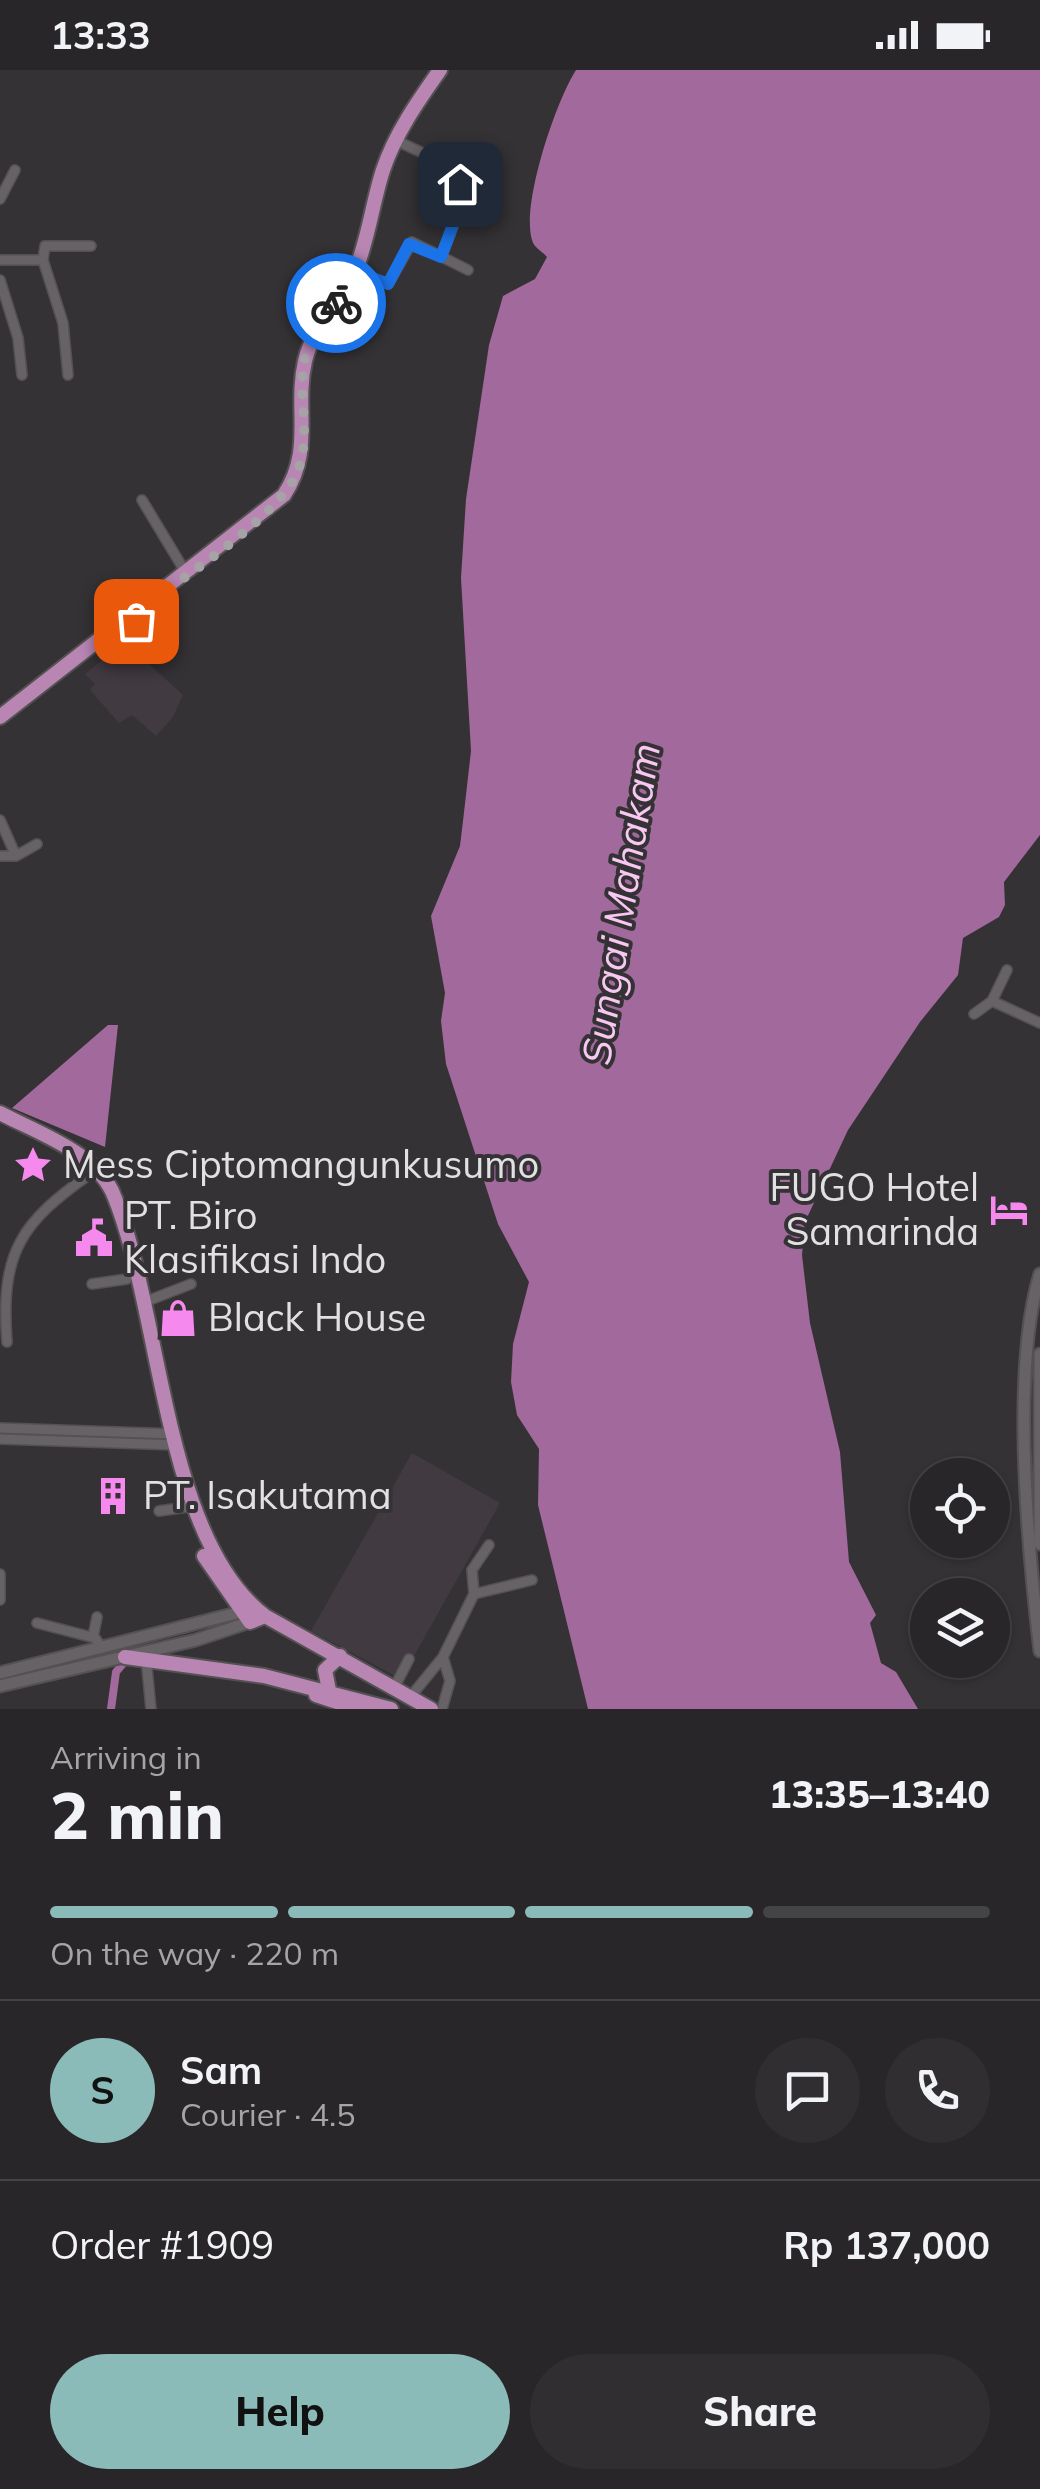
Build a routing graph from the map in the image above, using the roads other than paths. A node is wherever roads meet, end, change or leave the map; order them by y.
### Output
1 (440, 70) edge
2 (396, 140) junction
3 (15, 170) dead end
4 (0, 199) edge
5 (90, 246) dead end
6 (441, 257) junction
7 (0, 260) edge
8 (44, 260) junction
9 (468, 270) dead end
10 (355, 271) junction
11 (0, 280) edge
12 (328, 316) junction
13 (22, 375) dead end
14 (68, 375) dead end
15 (142, 500) dead end
16 (186, 573) junction
17 (134, 618) junction
18 (0, 716) edge
19 (0, 727) edge
20 (0, 820) edge
21 (37, 844) dead end
22 (0, 856) edge
23 (16, 856) junction
24 (1007, 970) dead end
25 (992, 1001) junction
26 (974, 1014) dead end
27 (1040, 1024) edge
28 (0, 1117) edge
29 (90, 1174) junction
30 (1040, 1274) edge
31 (127, 1279) junction
32 (92, 1284) dead end
33 (190, 1284) dead end
34 (141, 1303) junction
35 (7, 1342) dead end
36 (1040, 1354) edge
37 (1038, 1408) edge
38 (0, 1428) edge
39 (0, 1439) edge
40 (173, 1440) junction
41 (1039, 1488) edge
42 (187, 1507) junction
43 (158, 1511) dead end
44 (1039, 1530) edge
45 (1040, 1544) edge
46 (490, 1545) dead end
47 (1, 1579) edge
48 (532, 1580) dead end
49 (474, 1594) junction
50 (0, 1600) edge
51 (247, 1613) junction
52 (97, 1617) dead end
53 (37, 1623) dead end
54 (97, 1643) junction
55 (1040, 1651) edge
56 (340, 1656) junction
57 (443, 1657) junction
58 (125, 1658) junction
59 (146, 1658) junction
60 (409, 1659) dead end
61 (70, 1662) junction
62 (365, 1670) junction
63 (0, 1673) edge
64 (300, 1684) junction
65 (0, 1686) edge
66 (395, 1686) junction
67 (328, 1690) junction
68 (411, 1696) junction
69 (349, 1705) edge
70 (151, 1709) edge
71 (391, 1709) edge
72 (431, 1709) edge
73 (442, 1709) edge

1 - 2 highway
2 - 6 street
2 - 10 highway
3 - 4 street
5 - 8 street
6 - 9 street
6 - 10 street
7 - 8 street
8 - 14 street
10 - 12 highway
11 - 13 street
12 - 16 highway
12 - 17 highway
15 - 16 street
16 - 17 highway
17 - 18 highway
17 - 19 highway
20 - 23 street
21 - 23 street
22 - 23 street
24 - 25 street
25 - 26 street
25 - 27 street
28 - 29 highway
28 - 34 highway
29 - 31 highway
29 - 35 street
30 - 55 main road
31 - 32 street
31 - 40 highway
33 - 34 street
34 - 40 highway
36 - 37 main road
37 - 41 main road
38 - 40 street
39 - 40 street
40 - 42 highway
40 - 51 highway
41 - 44 main road
42 - 43 street
42 - 51 highway
44 - 45 main road
46 - 49 street
47 - 50 street
48 - 49 street
49 - 57 street
51 - 54 main road
51 - 56 highway
51 - 58 main road
52 - 54 street
53 - 54 street
54 - 61 main road
56 - 62 highway
56 - 67 highway
57 - 68 street
57 - 73 street
58 - 59 highway
58 - 61 main road
59 - 64 highway
59 - 70 street
60 - 66 street
61 - 63 main road
61 - 65 main road
62 - 66 highway
62 - 69 highway
64 - 67 highway
64 - 69 highway
66 - 68 highway
67 - 69 highway
68 - 72 highway
69 - 71 highway

